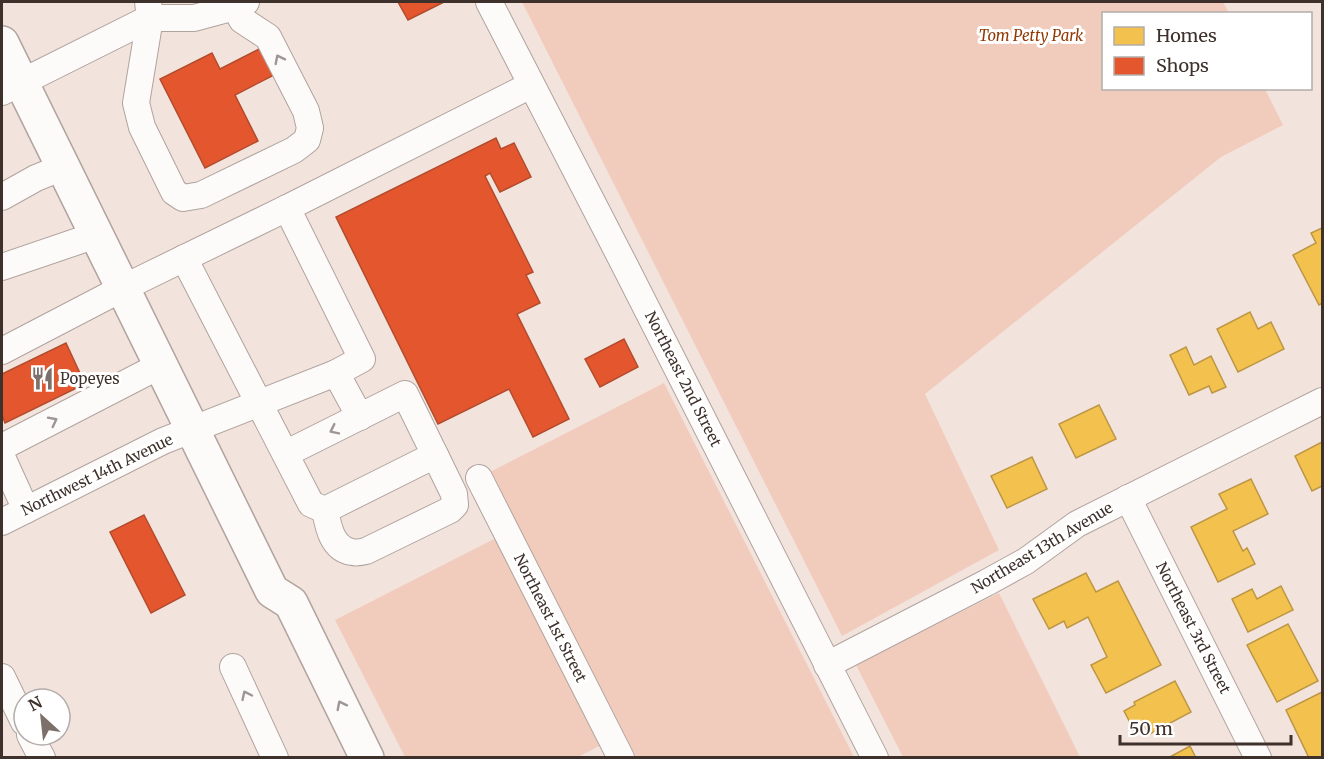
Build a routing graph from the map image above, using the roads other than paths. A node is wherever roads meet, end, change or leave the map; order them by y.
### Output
1 (489, 2) edge
2 (240, 4) edge
3 (149, 10) edge
4 (2, 43) edge
5 (531, 85) junction
6 (11, 87) edge
7 (63, 167) junction
8 (2, 197) edge
9 (287, 208) junction
10 (96, 235) junction
11 (184, 258) junction
12 (2, 267) edge
13 (123, 288) junction
14 (2, 351) edge
15 (161, 365) junction
16 (336, 373) junction
17 (1323, 401) edge
18 (260, 403) junction
19 (360, 417) junction
20 (193, 429) junction
21 (2, 447) edge
22 (285, 454) junction
23 (435, 455) junction
24 (2, 457) edge
25 (479, 478) dead end
26 (1128, 498) junction
27 (26, 510) junction
28 (325, 510) junction
29 (2, 522) edge
30 (272, 591) junction
31 (827, 665) junction
32 (233, 667) dead end
33 (2, 677) edge
34 (12, 697) edge
35 (275, 758) edge
36 (342, 758) edge
37 (368, 758) edge
38 (621, 758) edge
39 (875, 758) edge
40 (1258, 758) edge

1 - 5 street, Northeast 2nd Street
2 - 3 street
3 -> 2 street
3 - 6 street
4 - 6 main road
5 - 9 street
5 - 31 street, Northeast 2nd Street
6 - 7 main road
7 - 8 street
7 - 10 main road
9 - 11 street
9 - 16 street, Northwest 14th Avenue
10 - 12 street
10 - 13 main road
11 - 13 street
11 - 18 street
13 - 14 street
13 - 15 main road
15 - 20 main road
21 -> 15 street
16 - 18 street, Northwest 14th Avenue
16 - 19 street
17 - 26 street, Northeast 13th Avenue
18 - 20 street, Northwest 14th Avenue
18 - 22 street
19 -> 22 street
19 - 23 street
20 - 27 street, Northwest 14th Avenue
20 - 30 main road
22 - 28 street
23 - 28 street
23 - 28 street
24 - 27 street
25 - 38 street, Northeast 1st Street
26 - 31 street, Northeast 13th Avenue
26 - 40 street, Northeast 3rd Street
27 - 29 street, Northwest 14th Avenue
30 - 36 main road
37 -> 30 main road
31 - 39 street, Northeast 2nd Street
35 -> 32 street
33 - 34 street

